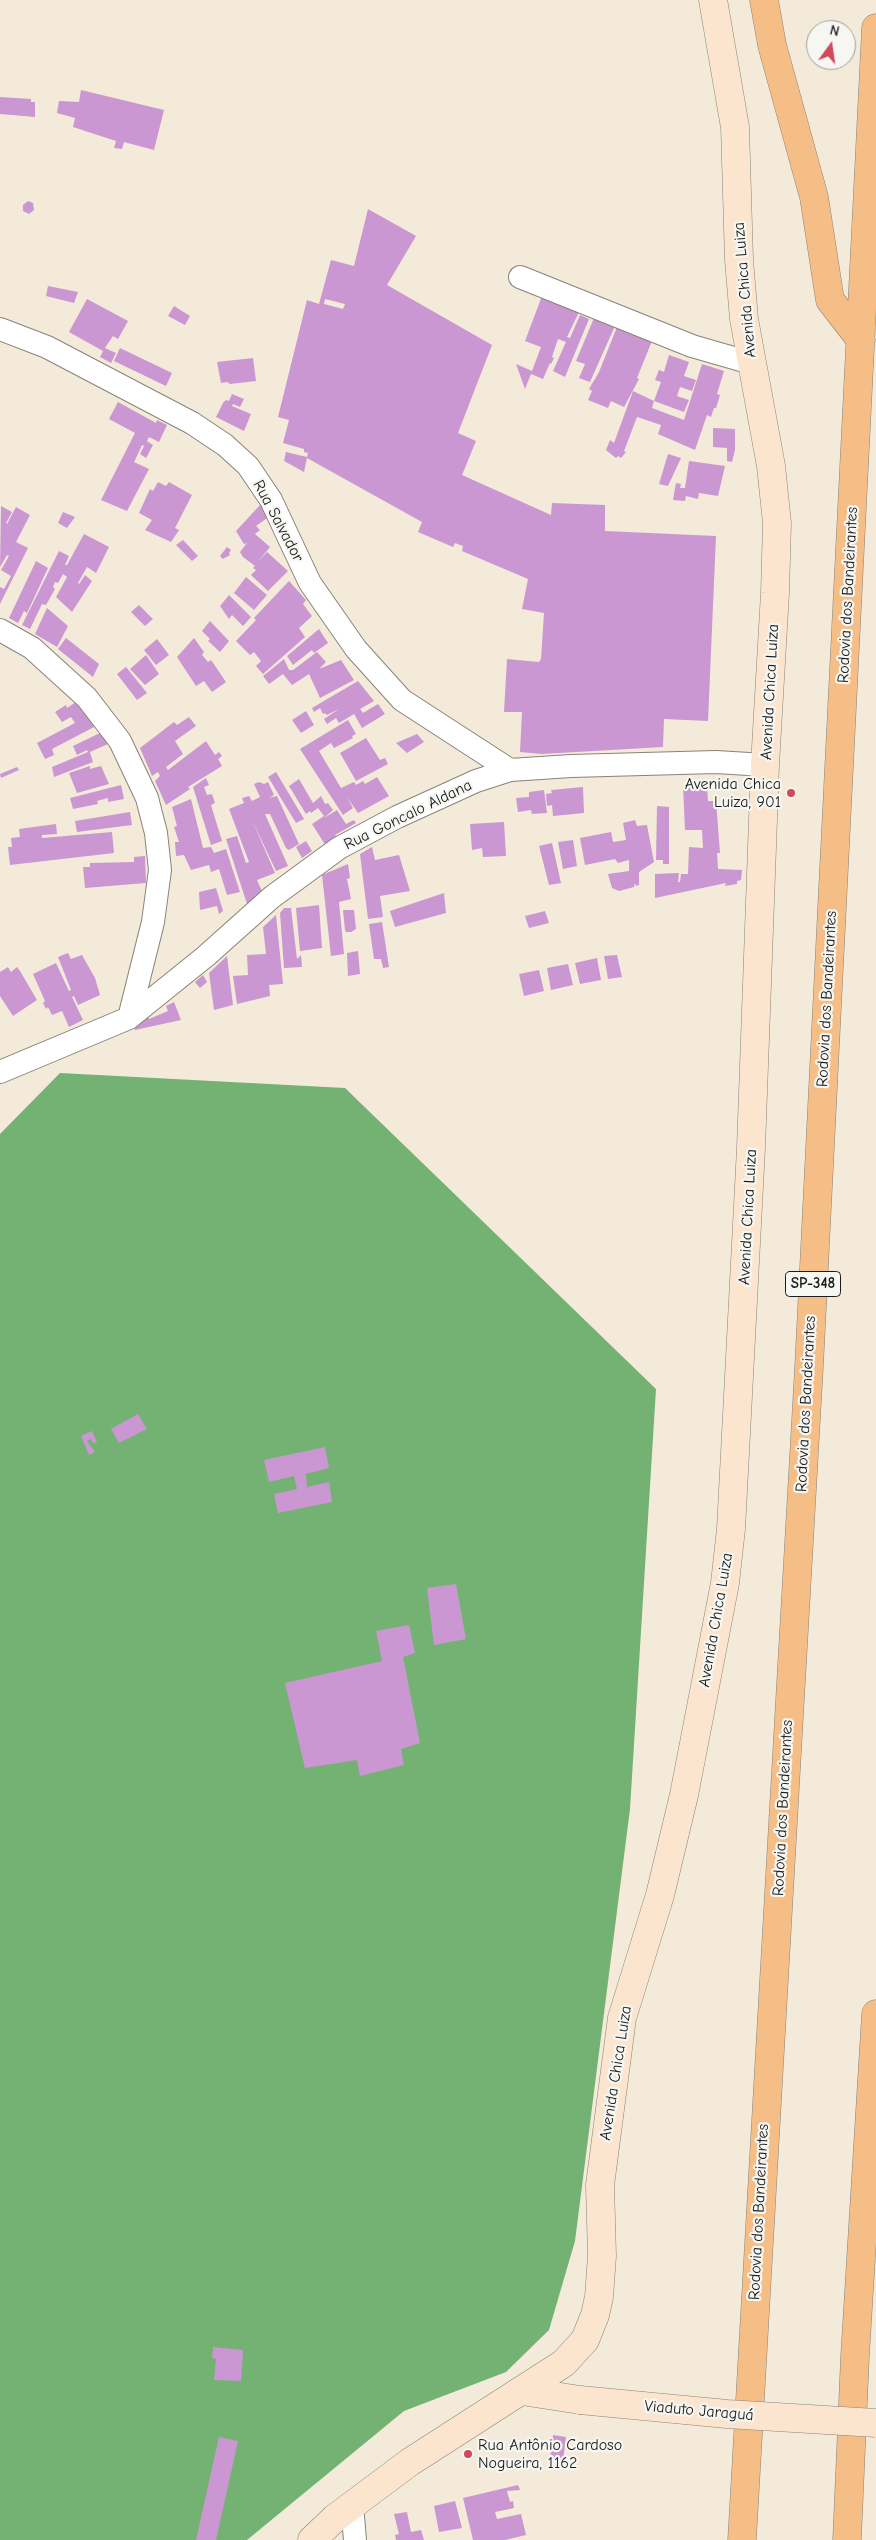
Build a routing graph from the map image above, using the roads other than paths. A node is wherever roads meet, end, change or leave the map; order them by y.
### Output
1 (714, 0) edge
2 (764, 0) edge
3 (876, 28) edge
4 (520, 277) dead end
5 (0, 329) edge
6 (861, 340) junction
7 (751, 363) junction
8 (0, 630) edge
9 (765, 765) junction
10 (510, 770) junction
11 (128, 1018) junction
12 (0, 1072) edge
13 (876, 2014) edge
14 (522, 2391) junction
15 (876, 2423) edge
16 (352, 2506) junction
17 (312, 2540) edge
18 (355, 2540) edge
19 (742, 2540) edge
20 (847, 2540) edge

1 - 7 main road, Avenida Chica Luiza
2 - 6 highway
3 - 6 highway, Rodovia dos Bandeirantes / SP-348
4 - 7 street
5 - 10 street, Rua Salvador
6 - 19 highway, Rodovia dos Bandeirantes / SP-348
7 - 9 main road, Avenida Chica Luiza
8 - 11 street
9 - 10 street, Rua Goncalo Aldana
9 - 14 main road, Avenida Chica Luiza
10 - 11 street, Rua Goncalo Aldana
11 - 12 street, Rua Goncalo Aldana
13 - 20 highway
14 - 15 main road, Viaduto Jaraguá, bridge
14 - 16 main road, Avenida Chica Luiza
16 - 17 main road, Avenida Chica Luiza
16 - 18 street

